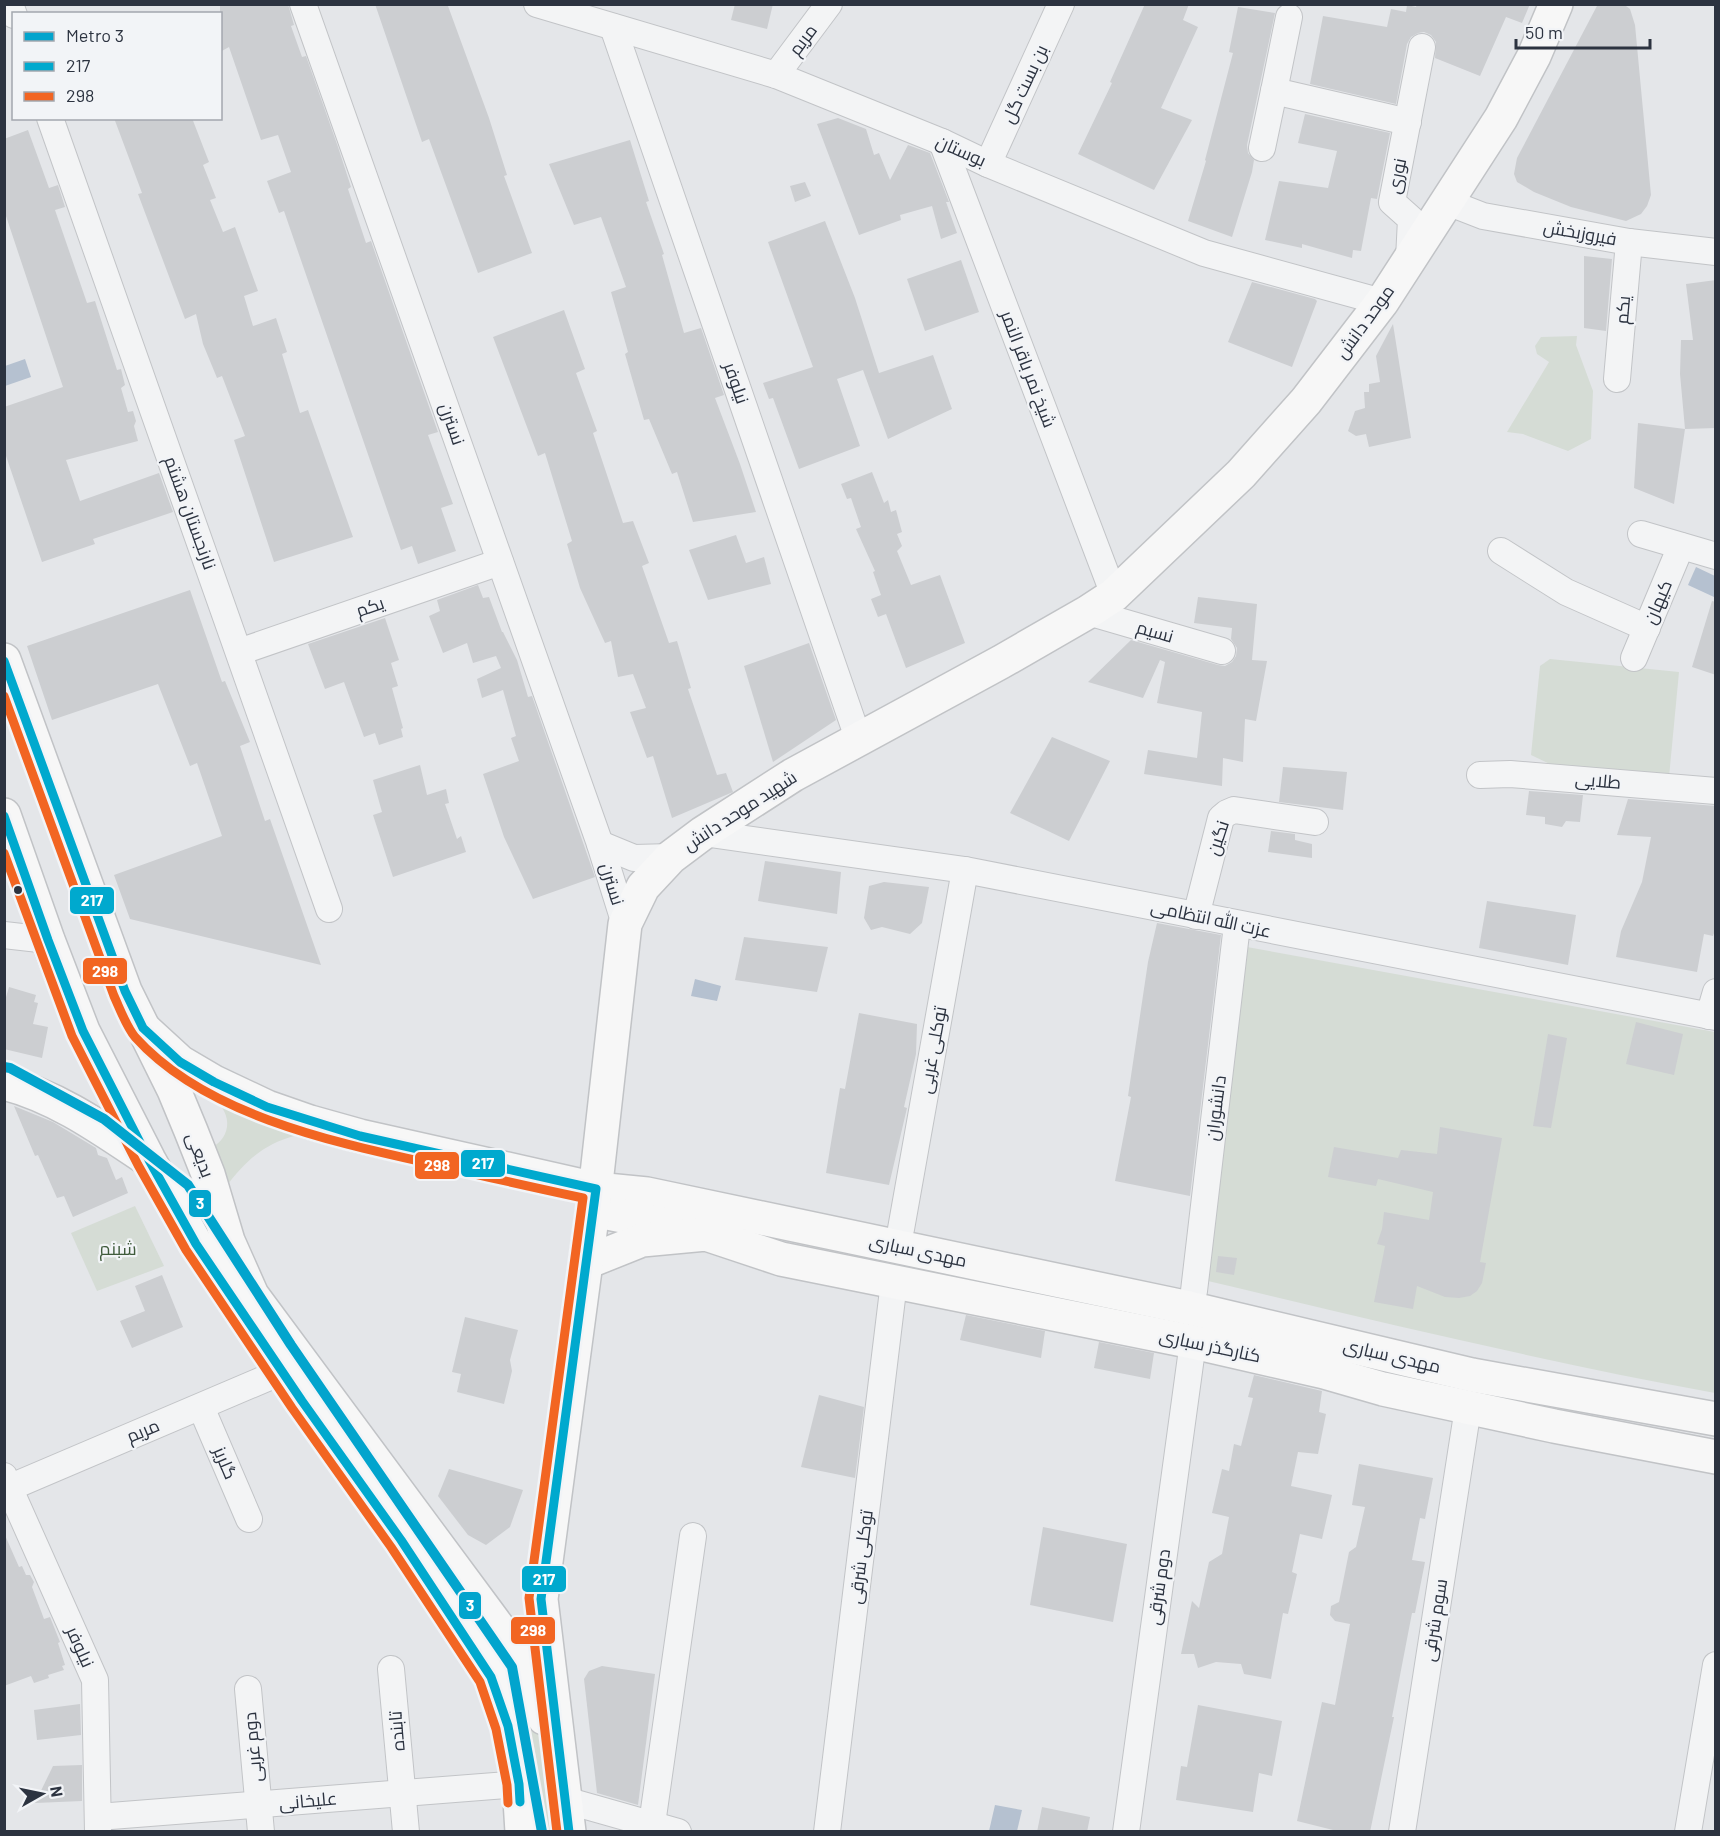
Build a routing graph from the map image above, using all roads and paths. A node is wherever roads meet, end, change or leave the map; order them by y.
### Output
1 (303, 4) edge
2 (537, 4) edge
3 (829, 4) edge
4 (1061, 4) edge
5 (1556, 4) edge
6 (1289, 17) dead end
7 (613, 27) junction
8 (1422, 47) dead end
9 (776, 75) junction
10 (1274, 91) junction
11 (51, 120) edge
12 (1408, 122) junction
13 (942, 142) junction
14 (1262, 148) dead end
15 (988, 164) junction
16 (1447, 202) junction
17 (1629, 242) junction
18 (1716, 252) edge
19 (1409, 259) junction
20 (1382, 302) junction
21 (1617, 379) dead end
22 (1641, 534) dead end
23 (1681, 546) junction
24 (1501, 551) dead end
25 (1716, 556) edge
26 (500, 562) junction
27 (1101, 604) junction
28 (1647, 628) junction
29 (1222, 651) dead end
30 (239, 652) junction
31 (1634, 658) dead end
32 (4, 660) edge
33 (858, 738) junction
34 (1480, 775) dead end
35 (1716, 791) edge
36 (4, 815) edge
37 (1315, 822) dead end
38 (704, 833) junction
39 (600, 844) junction
40 (671, 857) junction
41 (965, 870) junction
42 (329, 909) dead end
43 (1197, 916) junction
44 (625, 924) junction
45 (1237, 925) junction
46 (4, 935) edge
47 (48, 940) junction
48 (1713, 1008) edge
49 (143, 1028) junction
50 (8, 1088) edge
51 (149, 1160) junction
52 (595, 1199) junction
53 (708, 1221) junction
54 (901, 1229) junction
55 (586, 1262) junction
56 (894, 1282) junction
57 (1194, 1291) junction
58 (1193, 1342) junction
59 (281, 1372) junction
60 (1716, 1400) edge
61 (201, 1407) junction
62 (1468, 1408) junction
63 (1716, 1419) edge
64 (1716, 1436) edge
65 (1716, 1457) edge
66 (6, 1485) edge
67 (249, 1519) dead end
68 (693, 1536) dead end
69 (1716, 1665) edge
70 (391, 1669) dead end
71 (248, 1689) dead end
72 (561, 1765) junction
73 (519, 1784) junction
74 (402, 1793) junction
75 (565, 1800) junction
76 (258, 1805) junction
77 (98, 1824) edge
78 (651, 1824) junction
79 (261, 1832) edge
80 (406, 1832) edge
81 (522, 1832) edge
82 (569, 1832) edge
83 (678, 1832) edge
84 (827, 1832) edge
85 (1126, 1832) edge
86 (1402, 1832) edge
87 (1688, 1832) edge

1 - 26 street, نسترن
2 - 7 street, بوستان
3 - 9 street, مریم
4 - 15 street, بن بست گل
5 - 16 main road, موحد دانش
6 - 10 street
7 - 9 street, بوستان
7 - 33 street, نیلوفر
8 - 12 street, نوری
9 - 13 street, بوستان
10 - 12 street
10 - 14 street
11 - 30 street, نارنجستان هشتم
12 - 19 street, نوری
13 - 15 street, بوستان
13 - 27 street, شیخ نمر باقر النمر
15 - 20 street, بوستان
16 - 17 street, فیروزبخش
16 - 19 main road, موحد دانش
17 - 18 street, فیروزبخش
17 - 21 street, یکم
19 - 20 main road, موحد دانش
20 - 27 main road, موحد دانش
22 - 23 street
23 - 25 street
23 - 28 street, کیهان
24 - 28 street
26 - 30 street, یکم
26 - 39 street, نسترن
27 - 29 street, نسیم
27 - 33 main road, شهید موحد دانش
28 - 31 street, کیهان
30 - 42 street, نارنجستان هشتم
32 - 49 main road, بدیعی
33 - 38 main road, شهید موحد دانش
34 - 35 street, طلایی
36 - 47 main road
37 - 43 street, نگین
38 - 40 main road, شهید موحد دانش
38 - 41 street, عزت الله انتظامی
39 - 40 street, نسترن
39 - 44 street, نسترن
40 - 44 main road, شهید موحد دانش
41 - 43 street, عزت الله انتظامی
41 - 54 street, توکلی غربی
43 - 45 street, عزت الله انتظامی
44 - 52 main road, شهید موحد دانش
45 - 48 street, عزت الله انتظامی
45 - 57 street, دانشوران
46 - 47 street
47 - 51 main road
49 - 52 main road, مهدی سباری
49 - 72 main road, بدیعی
50 - 51 main road
51 - 59 main road
52 - 53 main road, مهدی سباری
52 - 55 main road
53 - 54 main road
53 - 55 main road
53 - 56 main road, کنارگذر سباری
53 - 63 main road, مهدی سباری
53 - 64 main road, مهدی سباری
54 - 57 main road
55 - 72 main road
56 - 58 main road, کنارگذر سباری
56 - 84 street, توکلی شرقی
57 - 60 main road
58 - 62 main road, کنارگذر سباری
58 - 85 street, دوم شرقی
59 - 61 street, مریم
59 - 73 main road
61 - 66 street, مریم
61 - 67 street, گلریز
62 - 65 main road, کنارگذر سباری
62 - 86 street, سوم شرقی
66 - 77 street, نیلوفر
68 - 78 street
69 - 87 street
70 - 74 street, تابنده
71 - 76 street, دوم غربی
72 - 75 main road
73 - 74 street, علیخانی
73 - 81 main road
74 - 76 street, علیخانی
74 - 80 street, تابنده
75 - 78 street
75 - 82 main road
76 - 77 street, علیخانی
76 - 79 street
78 - 83 street

